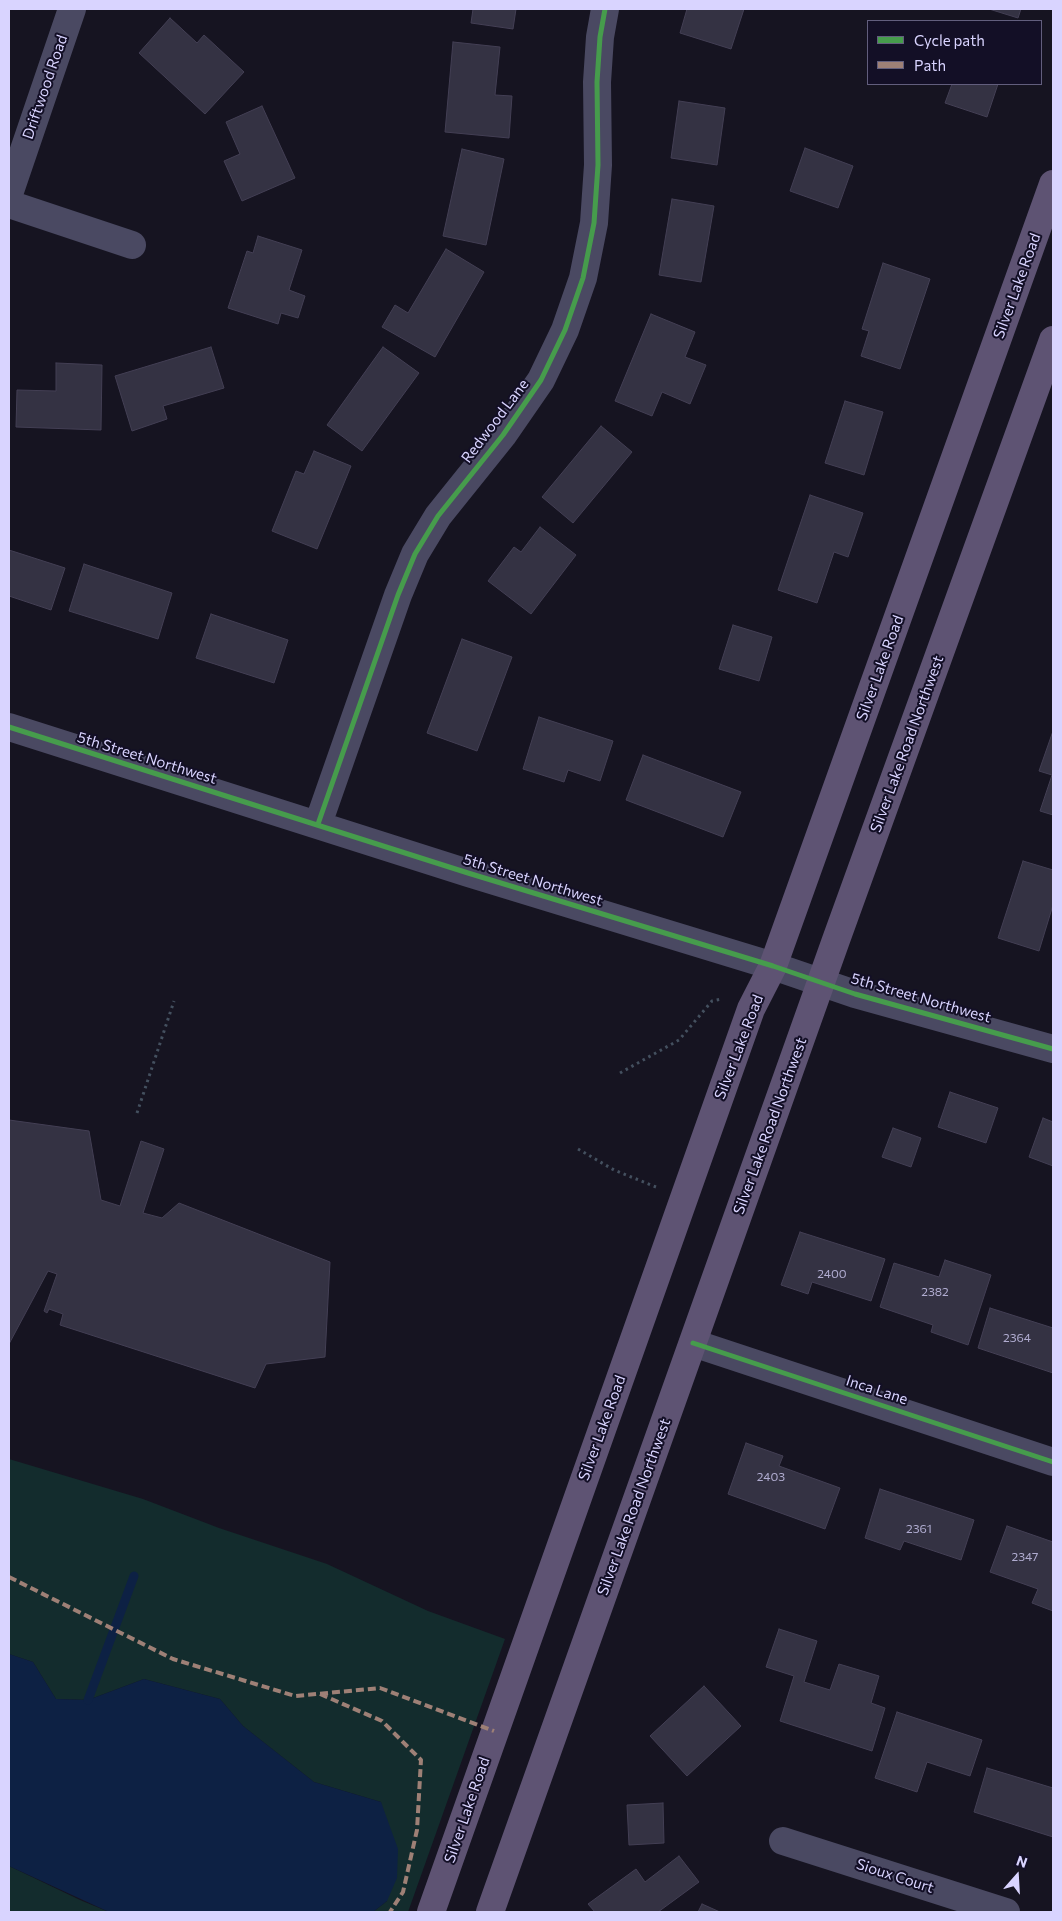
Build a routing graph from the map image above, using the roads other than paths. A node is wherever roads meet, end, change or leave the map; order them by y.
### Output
1 (72, 9) edge
2 (606, 9) edge
3 (1053, 184) edge
4 (9, 194) edge
5 (9, 204) edge
6 (132, 245) dead end
7 (1053, 340) edge
8 (9, 727) edge
9 (318, 824) junction
10 (773, 966) junction
11 (822, 982) junction
12 (1053, 1049) edge
13 (693, 1343) junction
14 (1053, 1462) edge
15 (783, 1841) dead end
16 (431, 1912) edge
17 (490, 1912) edge
18 (1006, 1912) edge

1 - 4 street, Driftwood Road
2 - 9 street, Redwood Lane
3 - 10 main road, Silver Lake Road
5 - 6 street
7 - 11 main road, Silver Lake Road Northwest
8 - 9 street, 5th Street Northwest
9 - 10 street, 5th Street Northwest
10 - 11 street, 5th Street Northwest
10 - 16 main road, Silver Lake Road
11 - 12 street, 5th Street Northwest
11 - 13 main road, Silver Lake Road Northwest
13 - 14 street, Inca Lane
13 - 17 main road, Silver Lake Road Northwest
15 - 18 street, Sioux Court

